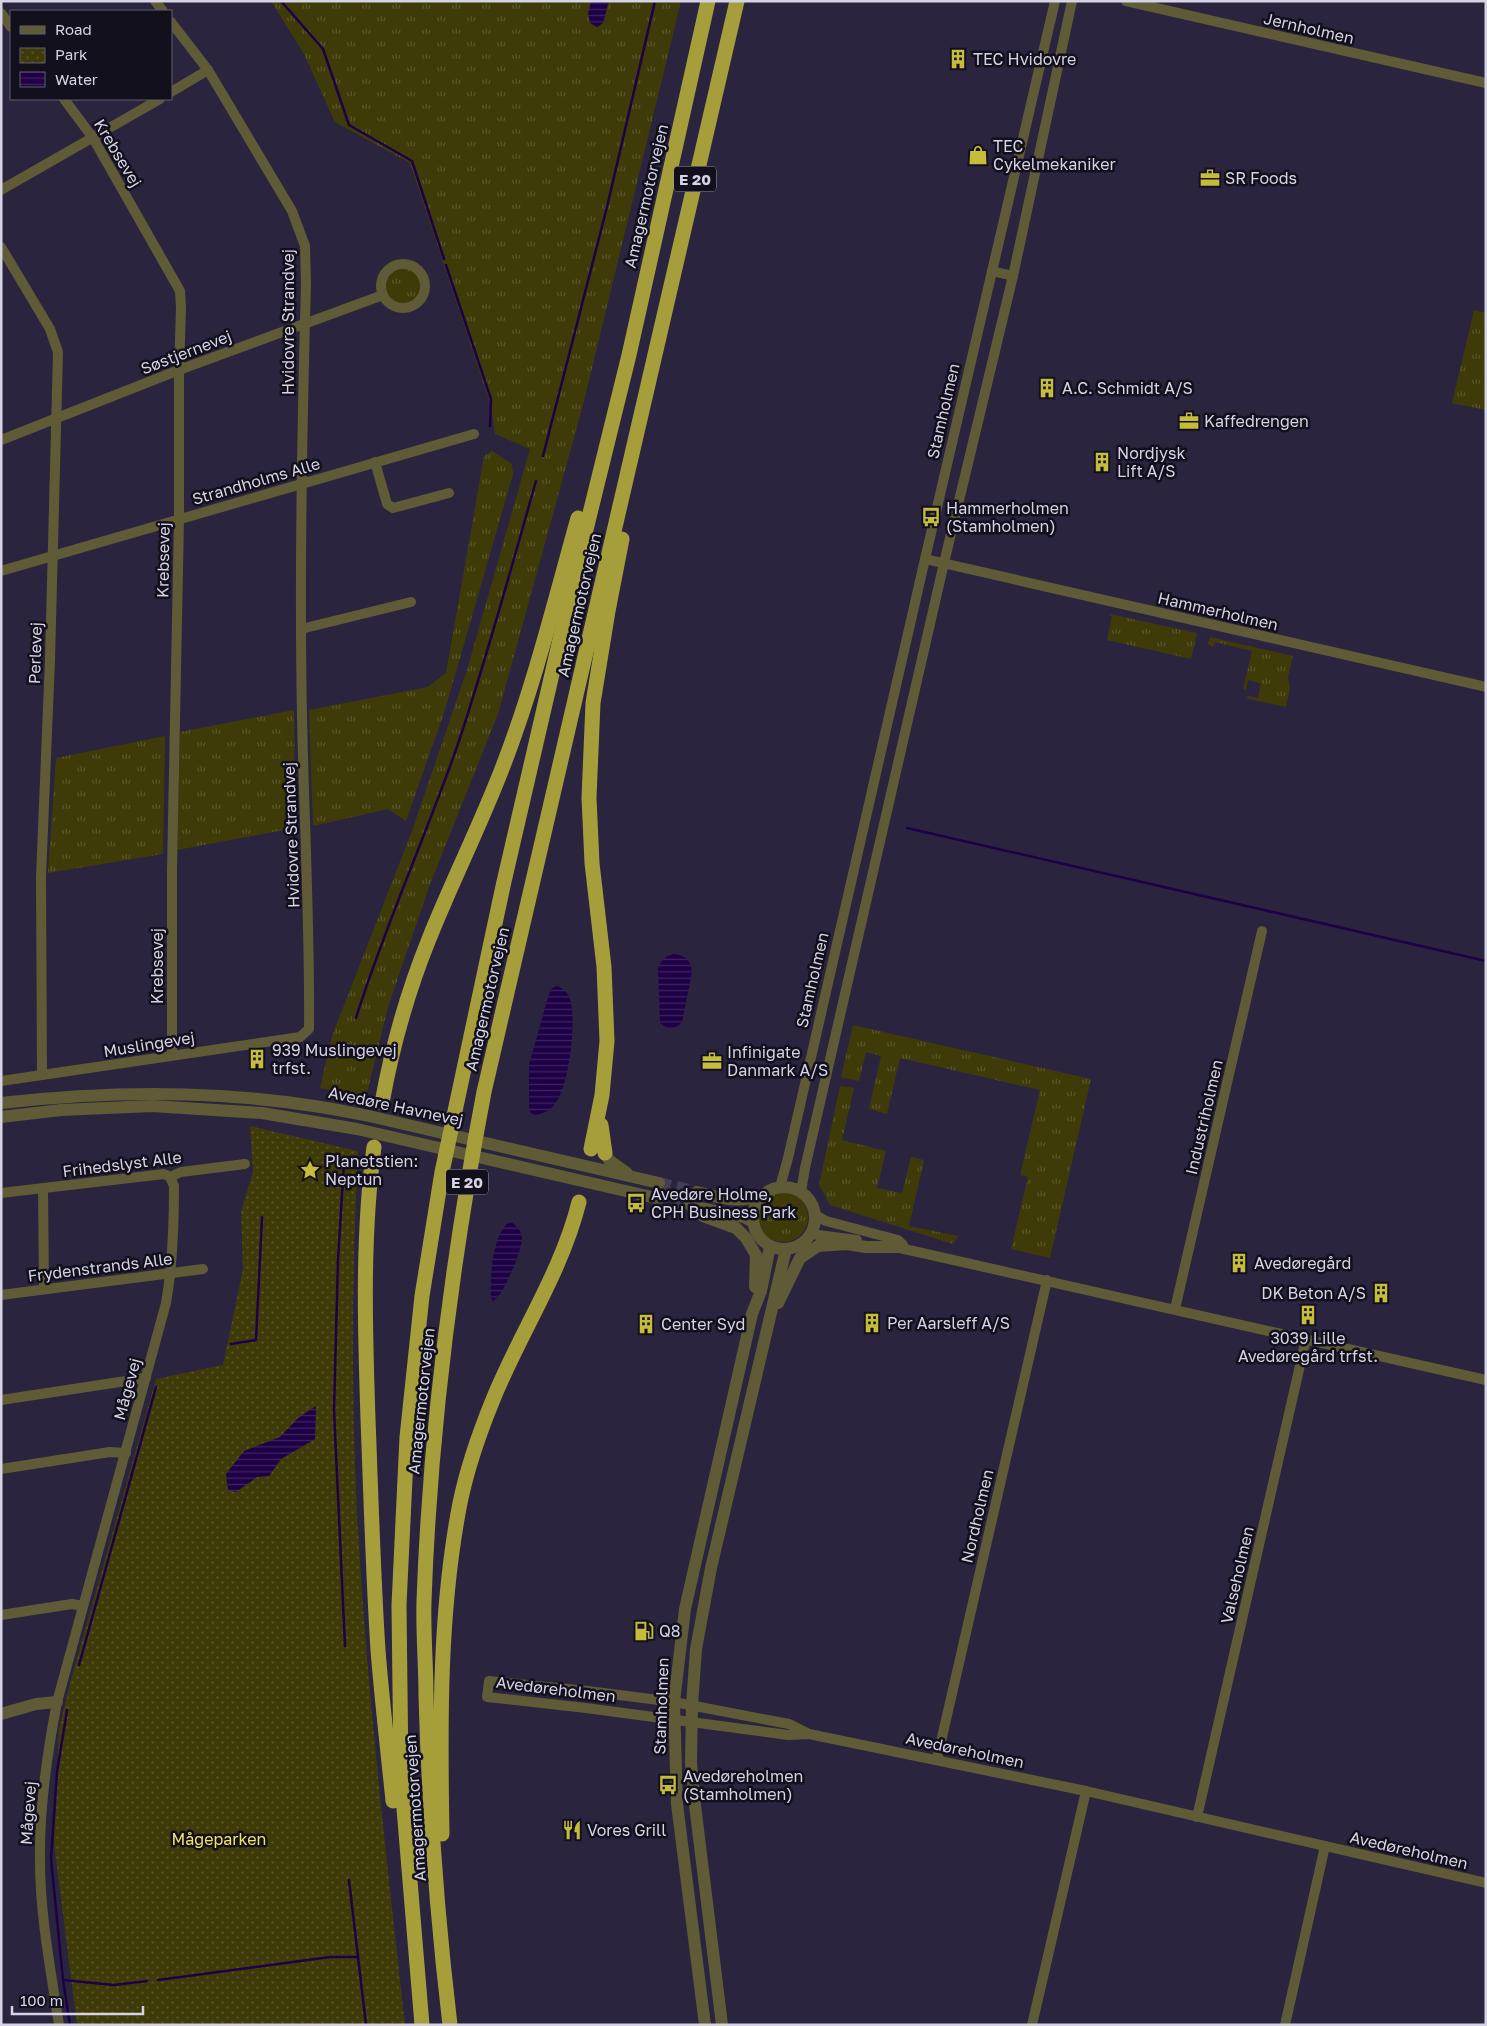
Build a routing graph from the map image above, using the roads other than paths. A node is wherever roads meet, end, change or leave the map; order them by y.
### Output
1 (708, 1) edge
2 (737, 1) edge
3 (1055, 1) edge
4 (1072, 1) edge
5 (1126, 1) edge
6 (1, 13) edge
7 (172, 23) edge
8 (10, 26) edge
9 (208, 70) junction
10 (1486, 84) edge
11 (172, 91) edge
12 (65, 100) edge
13 (158, 100) edge
14 (93, 138) junction
15 (1, 190) edge
16 (1, 246) edge
17 (992, 272) junction
18 (1013, 276) junction
19 (383, 295) junction
20 (305, 324) junction
21 (629, 355) junction
22 (655, 358) junction
23 (179, 370) junction
24 (58, 418) junction
25 (474, 434) dead end
26 (1, 440) edge
27 (375, 462) junction
28 (302, 483) junction
29 (449, 493) dead end
30 (179, 520) junction
31 (54, 556) junction
32 (925, 559) junction
33 (944, 563) junction
34 (1, 571) edge
35 (411, 602) dead end
36 (301, 629) junction
37 (1486, 687) edge
38 (855, 867) junction
39 (872, 871) junction
40 (1262, 931) dead end
41 (300, 1036) joint
42 (172, 1055) junction
43 (42, 1075) junction
44 (1, 1082) edge
45 (1, 1103) edge
46 (382, 1103) joint
47 (1, 1117) edge
48 (379, 1118) junction
49 (415, 1134) junction
50 (377, 1138) junction
51 (596, 1152) junction
52 (506, 1156) junction
53 (245, 1164) dead end
54 (584, 1165) junction
55 (170, 1177) junction
56 (634, 1177) junction
57 (584, 1181) junction
58 (659, 1183) tunnel mouth
59 (780, 1187) junction
60 (43, 1188) junction
61 (697, 1192) tunnel mouth
62 (801, 1192) junction
63 (1, 1193) edge
64 (761, 1196) junction
65 (656, 1198) tunnel mouth
66 (580, 1202) joint
67 (815, 1215) junction
68 (752, 1222) junction
69 (811, 1234) junction
70 (770, 1246) junction
71 (903, 1248) junction
72 (786, 1249) junction
73 (204, 1269) dead end
74 (171, 1273) junction
75 (1047, 1280) junction
76 (44, 1290) junction
77 (1, 1295) edge
78 (1175, 1309) junction
79 (752, 1314) junction
80 (769, 1321) junction
81 (1306, 1339) junction
82 (146, 1378) junction
83 (1486, 1380) edge
84 (1, 1400) edge
85 (126, 1453) junction
86 (1, 1469) edge
87 (83, 1606) junction
88 (1, 1615) edge
89 (57, 1702) junction
90 (674, 1702) junction
91 (692, 1705) junction
92 (1, 1714) edge
93 (673, 1719) junction
94 (691, 1722) junction
95 (809, 1734) junction
96 (937, 1760) junction
97 (1086, 1791) junction
98 (1197, 1817) junction
99 (1325, 1846) junction
100 (1486, 1883) edge
101 (414, 1950) junction
102 (446, 1986) junction
103 (59, 2025) edge
104 (422, 2025) edge
105 (450, 2025) edge
106 (705, 2025) edge
107 (722, 2025) edge
108 (1032, 2025) edge
109 (1285, 2025) edge

1 - 21 highway, Amagermotorvejen / E 20
2 - 22 highway, Amagermotorvejen / E 20
3 - 17 street, Stamholmen
4 - 18 street
5 - 10 street, Jernholmen
6 - 8 street
7 - 9 street, Hvidovre Strandvej
9 - 11 street
9 - 20 street, Hvidovre Strandvej
12 - 14 street, Krebsevej
13 - 14 street
14 - 15 street
14 - 23 street, Krebsevej
16 - 24 street, Perlevej
17 - 18 street
17 - 32 street, Stamholmen
18 - 33 street
19 - 19 street
19 - 20 street, Søstjernevej
20 - 23 street, Søstjernevej
20 - 28 street, Hvidovre Strandvej
21 - 46 highway
21 - 101 highway, Amagermotorvejen / E 20
22 - 51 highway
22 - 102 highway, Amagermotorvejen / E 20
23 - 24 street, Søstjernevej
23 - 30 street, Krebsevej
24 - 26 street, Søstjernevej
24 - 31 street, Perlevej
25 - 27 street, Strandholms Alle
27 - 28 street, Strandholms Alle
27 - 29 street
28 - 30 street, Strandholms Alle
28 - 36 street, Hvidovre Strandvej
30 - 31 street, Strandholms Alle
30 - 42 street, Krebsevej
31 - 34 street, Strandholms Alle
31 - 43 street, Perlevej
32 - 33 street
32 - 38 street, Stamholmen
33 - 37 street, Hammerholmen
33 - 39 street
35 - 36 street
36 - 41 street, Hvidovre Strandvej
38 - 39 street
38 - 59 street, Stamholmen
39 - 62 street
40 - 78 street, Industriholmen
41 - 42 street, Muslingevej
42 - 43 street, Muslingevej
43 - 44 street, Muslingevej
45 - 48 street, Avedøre Havnevej
46 - 48 street
47 - 50 street, Avedøre Havnevej
48 - 49 street, Avedøre Havnevej
48 - 50 street
49 - 50 street, Avedøre Havnevej
49 - 52 street, Avedøre Havnevej
49 - 52 street, Avedøre Havnevej
50 - 101 highway
51 - 54 street
51 - 56 street
52 - 54 street, Avedøre Havnevej
52 - 57 street, Avedøre Havnevej
53 - 55 street, Frihedslyst Alle
54 - 56 street, Avedøre Havnevej
54 - 57 street
55 - 60 street, Frihedslyst Alle
55 - 74 street, Mågevej
56 - 58 street, Avedøre Havnevej
57 - 65 street, Avedøre Havnevej
57 - 66 street
59 - 62 street
59 - 64 street
60 - 63 street, Frihedslyst Alle
60 - 76 street
61 - 64 street
62 - 67 street
64 - 68 street
66 - 102 highway
67 - 69 street
67 - 71 street
68 - 70 street
68 - 79 street
69 - 71 street
69 - 72 street
70 - 72 street
70 - 79 street, Stamholmen
71 - 75 street
71 - 80 street
72 - 80 street, Stamholmen
73 - 74 street, Frydenstrands Alle
74 - 76 street, Frydenstrands Alle
74 - 82 street, Mågevej
75 - 78 street
75 - 96 street, Nordholmen
76 - 77 street, Frydenstrands Alle
78 - 81 street
79 - 90 street, Stamholmen
80 - 91 street, Stamholmen
81 - 83 street
81 - 98 street, Valseholmen
82 - 84 street
82 - 85 street, Mågevej
85 - 86 street
85 - 87 street, Mågevej
87 - 88 street
87 - 89 street, Mågevej
89 - 92 street
89 - 103 street, Mågevej
90 - 91 street, Avedøreholmen
90 - 93 street, Stamholmen
90 - 93 street, Avedøreholmen
91 - 94 street, Stamholmen
91 - 95 street, Avedøreholmen
93 - 94 street, Avedøreholmen
93 - 106 street, Stamholmen
94 - 95 street, Avedøreholmen
94 - 107 street, Stamholmen
95 - 96 street, Avedøreholmen
96 - 97 street, Avedøreholmen
97 - 98 street, Avedøreholmen
97 - 108 street
98 - 99 street, Avedøreholmen
99 - 100 street, Avedøreholmen
99 - 109 street, Avedøreholmen
101 - 104 highway, Amagermotorvejen / E 20
102 - 105 highway, Amagermotorvejen / E 20

